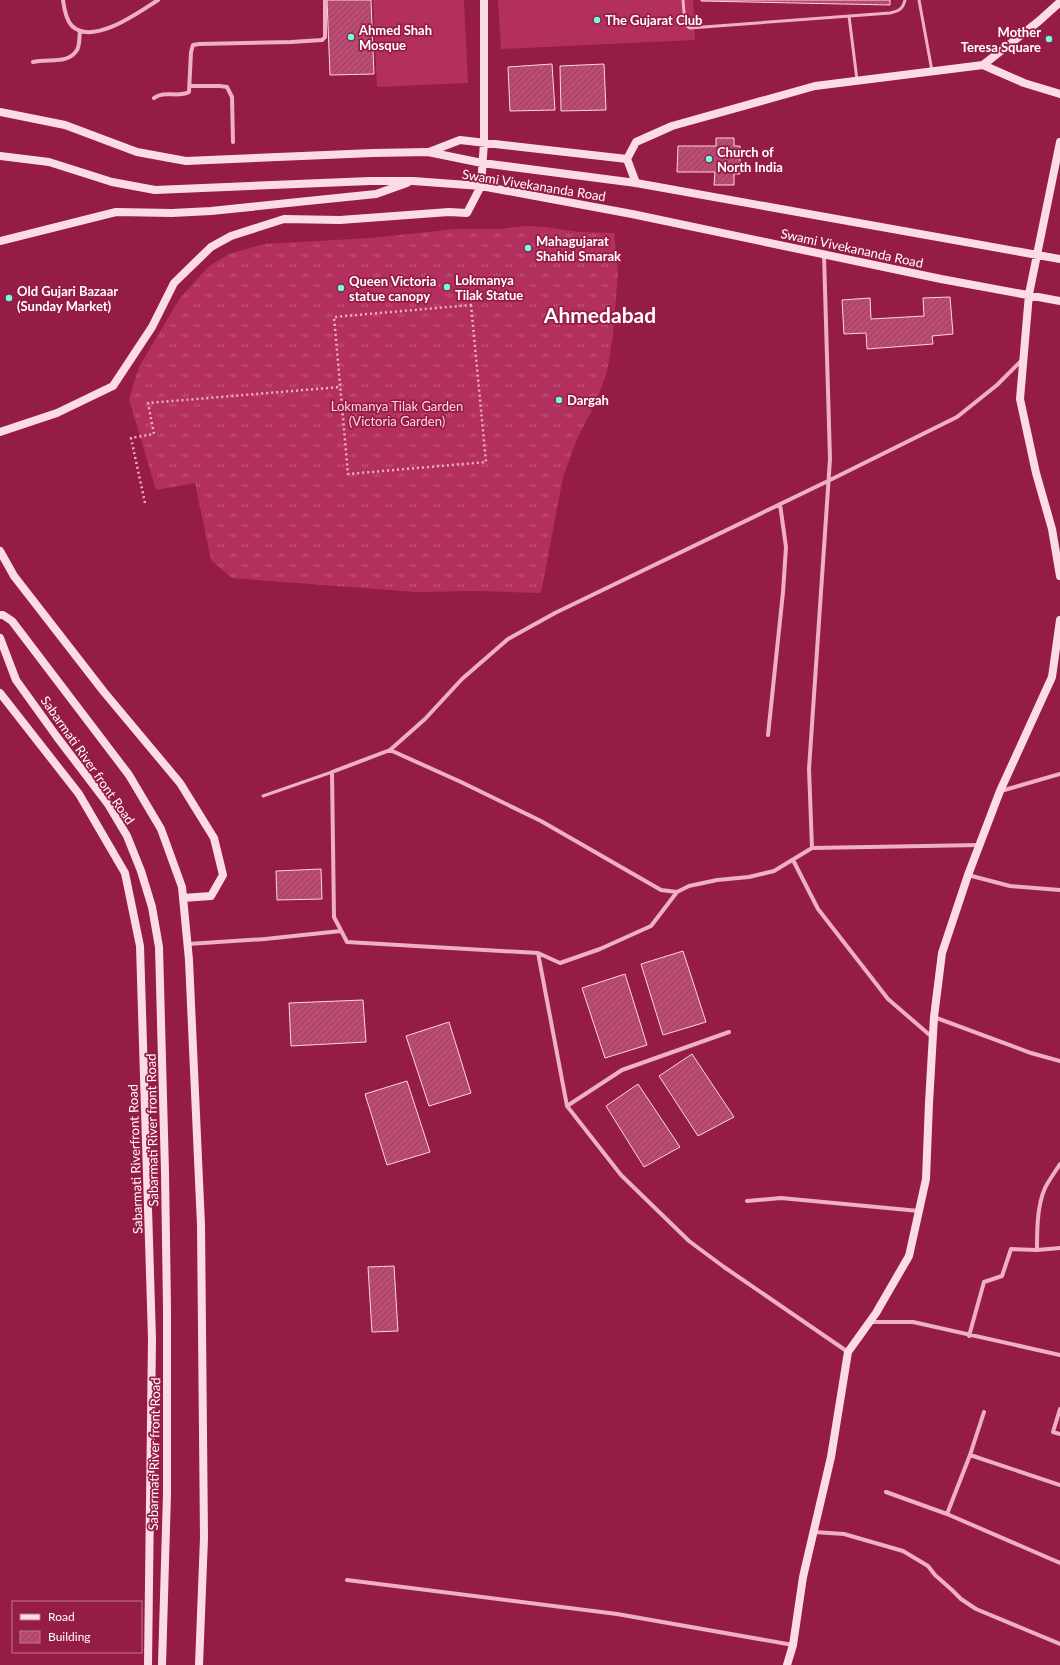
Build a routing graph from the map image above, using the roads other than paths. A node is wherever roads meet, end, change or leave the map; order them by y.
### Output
1 (63, 0) edge
2 (158, 0) edge
3 (325, 0) edge
4 (484, 0) edge
5 (683, 0) edge
6 (905, 0) edge
7 (919, 0) edge
8 (1060, 2) edge
9 (850, 16) junction
10 (80, 32) junction
11 (33, 62) dead end
12 (982, 65) junction
13 (932, 72) junction
14 (857, 81) junction
15 (190, 86) junction
16 (1060, 94) edge
17 (154, 98) dead end
18 (0, 112) edge
19 (233, 142) dead end
20 (484, 142) junction
21 (1060, 142) edge
22 (428, 152) junction
23 (0, 156) edge
24 (627, 159) junction
25 (482, 163) junction
26 (413, 181) junction
27 (636, 183) junction
28 (482, 186) junction
29 (0, 241) edge
30 (824, 254) junction
31 (1037, 254) junction
32 (1060, 259) edge
33 (1029, 294) junction
34 (1060, 301) edge
35 (1024, 359) junction
36 (0, 432) edge
37 (830, 480) junction
38 (780, 504) junction
39 (0, 551) edge
40 (1060, 576) edge
41 (0, 615) edge
42 (1060, 620) edge
43 (0, 638) edge
44 (0, 694) edge
45 (768, 735) dead end
46 (390, 750) junction
47 (332, 772) junction
48 (1060, 774) edge
49 (1000, 791) junction
50 (263, 796) dead end
51 (979, 845) junction
52 (812, 848) junction
53 (792, 860) junction
54 (968, 875) junction
55 (1060, 890) edge
56 (677, 892) junction
57 (183, 898) junction
58 (341, 931) junction
59 (188, 944) junction
60 (538, 953) junction
61 (934, 1017) junction
62 (729, 1032) dead end
63 (933, 1037) junction
64 (1060, 1061) edge
65 (567, 1106) junction
66 (1060, 1164) edge
67 (747, 1201) dead end
68 (919, 1211) junction
69 (1060, 1248) edge
70 (1037, 1250) junction
71 (869, 1322) junction
72 (969, 1336) junction
73 (848, 1352) junction
74 (1060, 1355) edge
75 (1060, 1409) edge
76 (984, 1412) dead end
77 (1060, 1434) edge
78 (970, 1455) junction
79 (1060, 1485) edge
80 (886, 1492) dead end
81 (946, 1514) junction
82 (814, 1532) junction
83 (1060, 1563) edge
84 (347, 1580) dead end
85 (1060, 1644) edge
86 (792, 1645) junction
87 (148, 1665) edge
88 (162, 1665) edge
89 (200, 1665) edge
90 (787, 1665) edge

1 - 10 street
2 - 10 street
3 - 15 street
4 - 20 main road
5 - 9 lane
6 - 9 lane
7 - 13 lane
8 - 12 main road
9 - 14 lane
10 - 11 street
12 - 13 main road
12 - 16 main road
13 - 14 main road
14 - 24 main road
15 - 17 street
15 - 19 street
18 - 22 main road
20 - 22 main road
20 - 24 main road
20 - 25 main road
21 - 31 main road
22 - 25 main road
23 - 26 main road, Swami Vivekananda Road
24 - 27 main road
25 - 27 main road
25 - 28 main road
26 - 28 main road, Swami Vivekananda Road
26 - 29 main road
27 - 31 main road
28 - 30 main road, Swami Vivekananda Road
28 - 36 main road
30 - 33 main road, Swami Vivekananda Road
30 - 37 street
31 - 32 main road
31 - 33 main road
33 - 34 main road, Swami Vivekananda Road
33 - 35 main road
35 - 37 street
35 - 40 main road
37 - 38 street
37 - 52 street
38 - 45 street
38 - 46 street
39 - 57 main road
41 - 57 main road
42 - 49 main road
43 - 88 main road, Sabarmati River front Road
44 - 87 main road, Sabarmati Riverfront Road
46 - 47 street
46 - 56 street
47 - 50 lane
47 - 58 street
48 - 49 street
49 - 51 main road
51 - 52 street
51 - 54 main road
52 - 53 street
53 - 56 street
53 - 63 street
54 - 55 street
54 - 61 main road
56 - 60 street
57 - 59 main road
58 - 59 street
58 - 60 street
59 - 89 main road
60 - 65 street
61 - 63 main road
61 - 64 street
62 - 65 street
63 - 68 main road
65 - 73 street
66 - 70 street
67 - 68 street
68 - 71 main road
69 - 70 street
70 - 72 street
71 - 72 street
71 - 73 main road
72 - 74 street
73 - 82 main road
75 - 77 street
76 - 78 street
78 - 79 street
78 - 81 street
80 - 81 street
81 - 83 street
82 - 85 street
82 - 86 main road
84 - 86 street
86 - 90 main road

